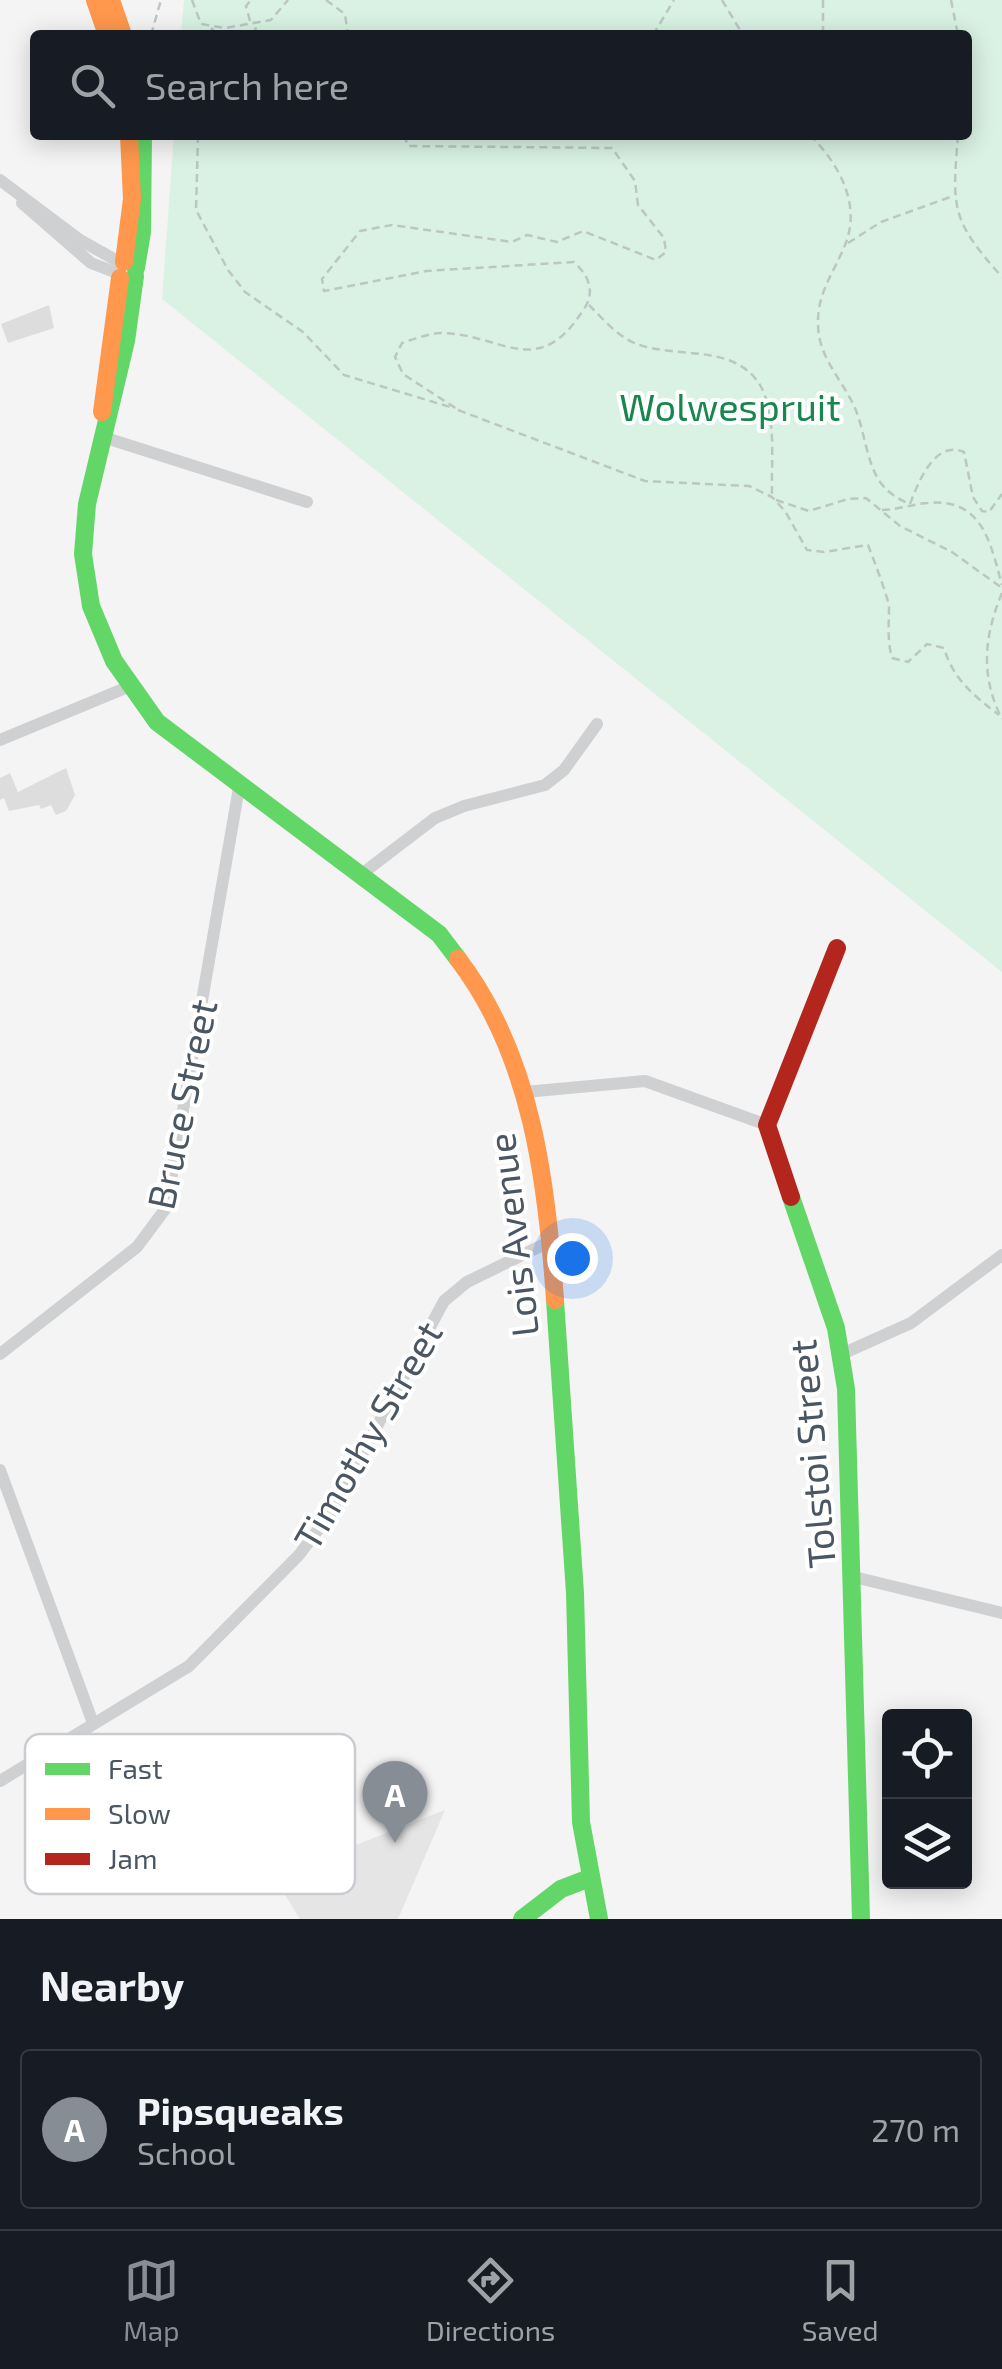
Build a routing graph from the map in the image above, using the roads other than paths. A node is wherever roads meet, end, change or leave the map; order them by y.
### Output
1 (95, 0) edge
2 (111, 0) edge
3 (105, 30) edge
4 (120, 30) edge
5 (129, 140) edge
6 (144, 140) edge
7 (6, 184) edge
8 (125, 270) junction
9 (103, 432) junction
10 (307, 502) dead end
11 (128, 688) junction
12 (597, 724) dead end
13 (0, 740) edge
14 (240, 782) junction
15 (363, 873) junction
16 (837, 948) dead end
17 (525, 1092) junction
18 (767, 1125) junction
19 (549, 1242) junction
20 (1002, 1256) edge
21 (0, 1354) edge
22 (842, 1354) junction
23 (0, 1470) edge
24 (854, 1577) junction
25 (1002, 1612) edge
26 (92, 1724) junction
27 (76, 1734) edge
28 (25, 1766) edge
29 (0, 1781) edge
30 (586, 1879) junction
31 (522, 1919) edge
32 (599, 1919) edge
33 (861, 1919) edge

1 - 3 street
2 - 4 street
5 - 8 street, Lois Avenue
6 - 8 street, Lois Avenue
7 - 8 street
8 - 9 street, Lois Avenue
9 - 10 street
9 - 11 street, Lois Avenue
11 - 13 street
11 - 14 street, Lois Avenue
12 - 15 street
14 - 15 street, Lois Avenue
14 - 21 street, Bruce Street
15 - 17 street, Lois Avenue
16 - 18 street
17 - 18 street
17 - 19 street, Lois Avenue
18 - 22 street, Tolstoi Street
19 - 26 street, Timothy Street
19 - 30 street, Lois Avenue
20 - 22 street
22 - 24 street, Tolstoi Street
23 - 26 street
24 - 25 street
24 - 33 street, Tolstoi Street
26 - 27 street, Timothy Street
28 - 29 street, Timothy Street
30 - 31 street
30 - 32 street, Lois Avenue

